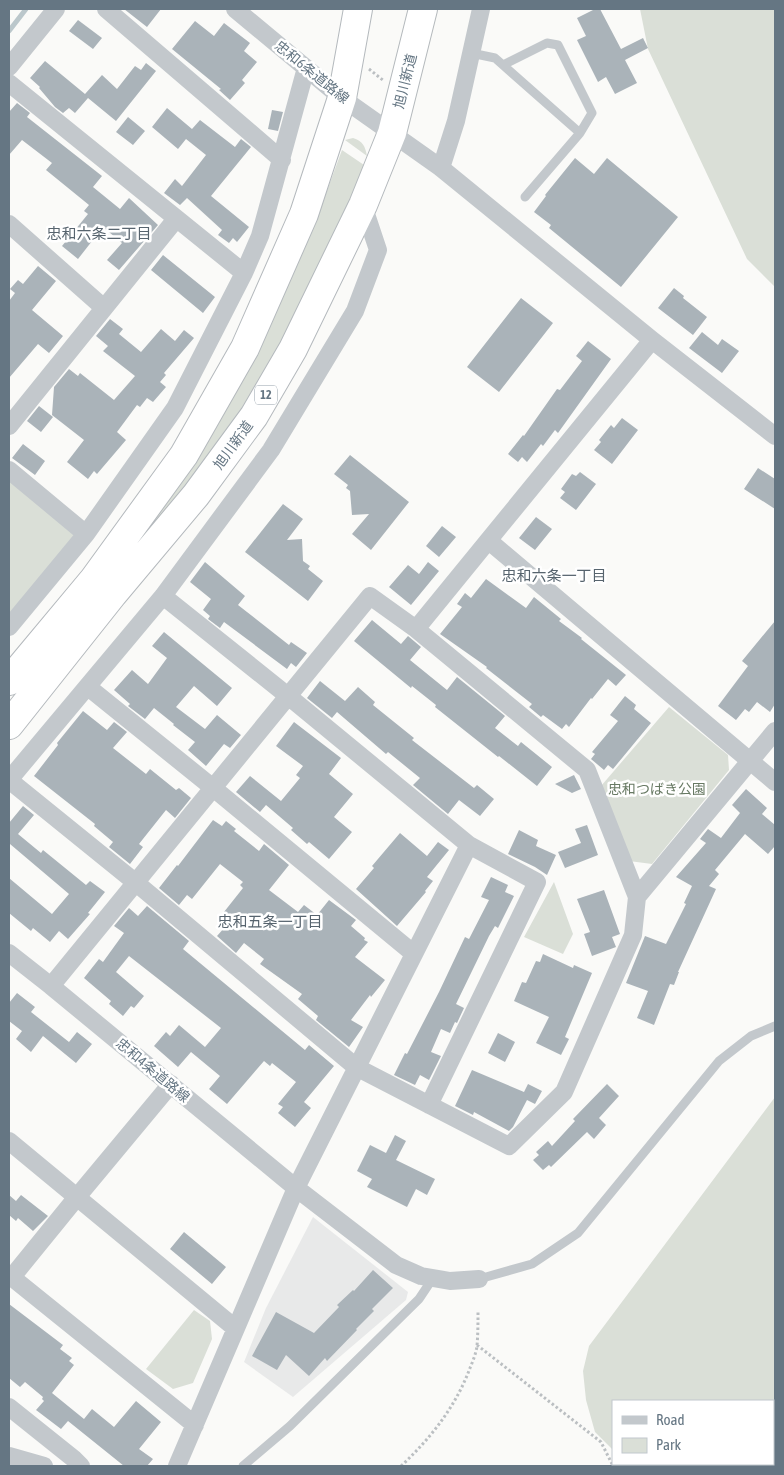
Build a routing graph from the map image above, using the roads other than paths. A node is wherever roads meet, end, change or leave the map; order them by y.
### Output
1 (106, 9) edge
2 (234, 9) edge
3 (345, 9) edge
4 (358, 9) edge
5 (423, 9) edge
6 (481, 9) edge
7 (50, 11) edge
8 (351, 48) junction
9 (471, 53) junction
10 (503, 65) junction
11 (9, 67) edge
12 (306, 68) junction
13 (9, 83) edge
14 (342, 98) junction
15 (392, 133) junction
16 (580, 133) junction
17 (282, 160) junction
18 (441, 168) junction
19 (525, 197) dead end
20 (363, 204) junction
21 (176, 219) junction
22 (9, 224) edge
23 (244, 274) junction
24 (104, 308) junction
25 (652, 340) junction
26 (9, 426) edge
27 (775, 436) edge
28 (9, 470) edge
29 (86, 534) junction
30 (488, 542) junction
31 (163, 596) junction
32 (9, 627) edge
33 (416, 630) junction
34 (9, 681) edge
35 (88, 687) junction
36 (288, 696) junction
37 (9, 725) edge
38 (775, 731) edge
39 (751, 761) junction
40 (9, 780) edge
41 (775, 782) edge
42 (212, 787) junction
43 (469, 845) junction
44 (134, 882) junction
45 (637, 897) junction
46 (9, 953) edge
47 (413, 953) junction
48 (51, 986) junction
49 (775, 1026) edge
50 (356, 1067) junction
51 (171, 1084) junction
52 (429, 1105) junction
53 (9, 1140) edge
54 (296, 1188) junction
55 (77, 1196) junction
56 (10, 1276) edge
57 (433, 1278) junction
58 (479, 1279) joint
59 (235, 1328) junction
60 (9, 1407) edge
61 (195, 1425) junction
62 (9, 1456) edge
63 (44, 1466) edge
64 (81, 1466) edge
65 (177, 1466) edge
66 (243, 1466) edge

1 - 17 street
2 - 12 street, 忠和6条道路線
3 - 8 street
4 - 8 highway
5 - 15 highway, 旭川新道 / 12
6 - 9 street
7 - 11 street
8 - 14 highway
9 - 10 lane
9 - 18 street
10 - 16 lane
10 - 16 lane
12 - 14 street, 忠和6条道路線
12 - 17 street
13 - 21 street
14 - 15 street, 忠和6条道路線
14 - 34 highway
15 - 18 street, 忠和6条道路線
15 - 20 highway, 旭川新道 / 12
16 - 19 lane
17 - 23 street
18 - 25 street, 忠和6条道路線
20 - 31 street
20 - 37 highway, 旭川新道 / 12
21 - 23 street
21 - 24 street
22 - 24 street
23 - 29 street
24 - 26 street
25 - 27 street, 忠和6条道路線
25 - 30 street
28 - 29 street
29 - 32 street
30 - 33 street
30 - 39 street
31 - 35 street
31 - 36 street
33 - 36 street
33 - 45 street
35 - 40 street
35 - 42 street
36 - 42 street
36 - 43 street
38 - 39 street
39 - 41 street
39 - 45 street
40 - 44 street
42 - 44 street
42 - 47 street
43 - 47 street
43 - 52 street
44 - 48 street
44 - 50 street
45 - 52 street
46 - 48 street, 忠和4条道路線
47 - 50 street
48 - 51 street, 忠和4条道路線
49 - 58 lane
50 - 52 street
50 - 54 street
51 - 54 street, 忠和4条道路線
51 - 55 street
53 - 55 street
54 - 57 street, 忠和4条道路線
54 - 59 street
55 - 56 street
55 - 59 street
56 - 61 street
57 - 58 street, 忠和4条道路線
57 - 66 lane
59 - 61 street
60 - 64 street
61 - 65 street
62 - 63 street

